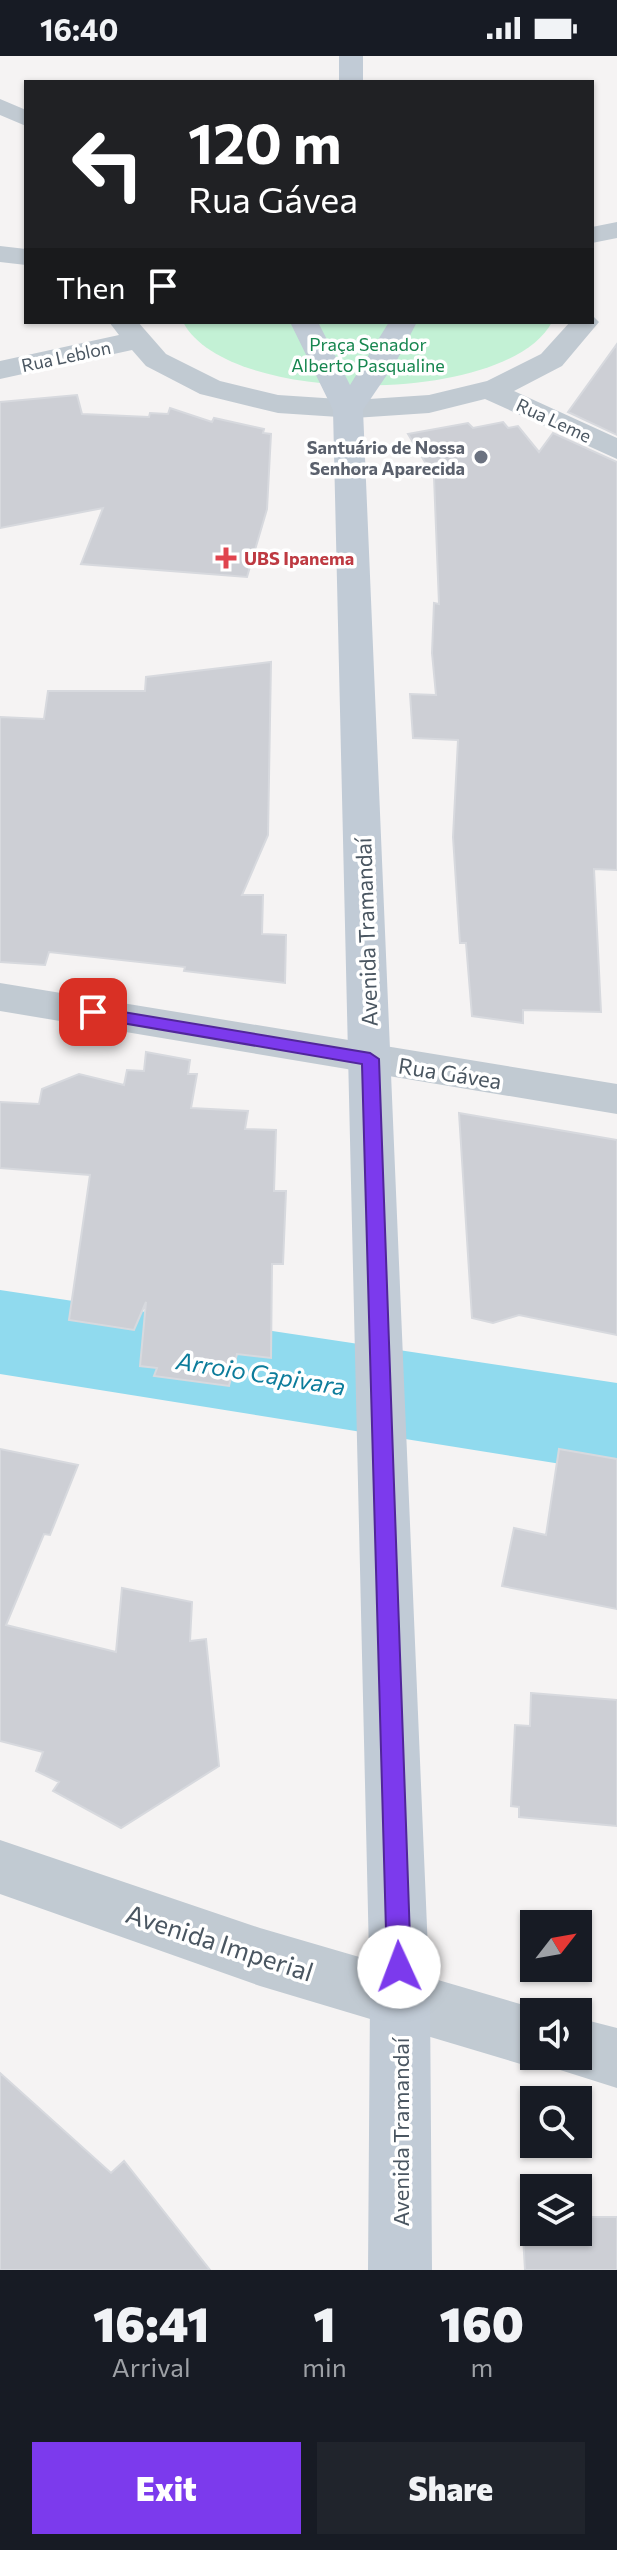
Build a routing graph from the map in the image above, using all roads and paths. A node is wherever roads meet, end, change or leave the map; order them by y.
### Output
1 (351, 56) edge
2 (351, 80) edge
3 (0, 106) edge
4 (24, 118) edge
5 (617, 230) edge
6 (594, 235) edge
7 (0, 254) edge
8 (24, 257) edge
9 (305, 324) edge
10 (402, 324) edge
11 (587, 324) edge
12 (127, 332) edge
13 (320, 354) junction
14 (383, 360) junction
15 (0, 370) edge
16 (491, 391) junction
17 (348, 410) junction
18 (617, 450) edge
19 (0, 997) edge
20 (370, 1059) junction
21 (617, 1099) edge
22 (0, 1867) edge
23 (400, 1998) junction
24 (520, 2034) edge
25 (592, 2052) edge
26 (617, 2058) edge
27 (400, 2270) edge

1 - 2 main road
3 - 4 street
5 - 6 street
7 - 8 street
9 - 13 main road, Avenida Tramandaí
10 - 14 main road
11 - 16 street
12 - 15 street, Rua Leblon
12 - 17 street
13 - 14 main road
13 - 17 main road, Avenida Tramandaí
14 - 17 main road
16 - 17 street
16 - 18 street, Rua Leme
17 - 20 main road, Avenida Tramandaí
19 - 20 street, Rua Gávea
20 - 21 street, Rua Gávea
20 - 23 main road, Avenida Tramandaí
22 - 23 street, Avenida Imperial
23 - 24 street, Avenida Imperial
23 - 27 main road, Avenida Tramandaí
25 - 26 street

